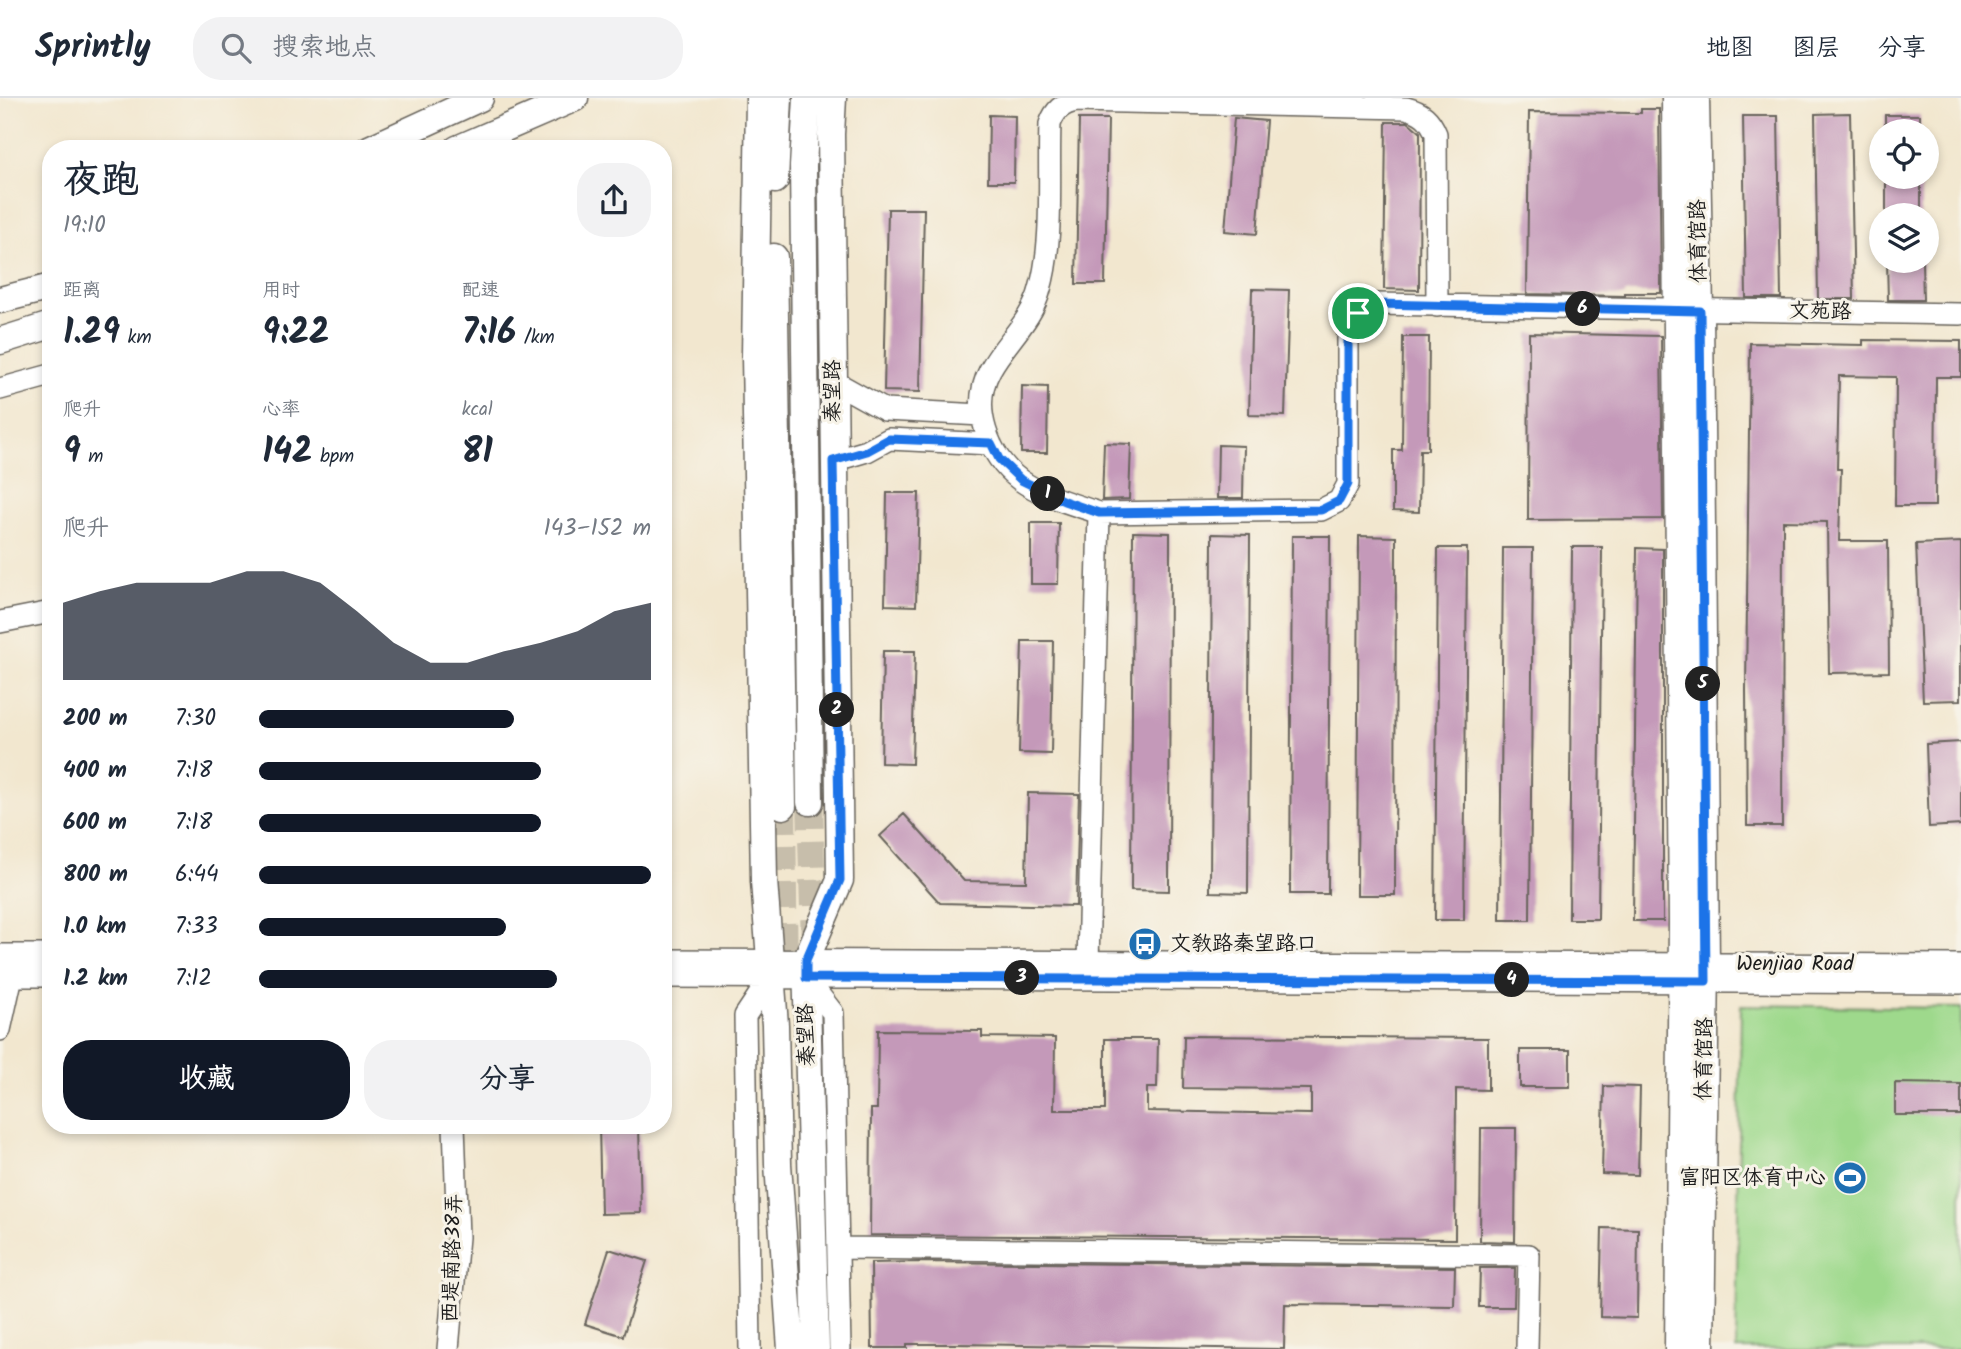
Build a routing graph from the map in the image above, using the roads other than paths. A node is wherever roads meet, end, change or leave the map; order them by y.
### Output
1 (480, 98) edge
2 (575, 98) edge
3 (759, 98) edge
4 (779, 98) edge
5 (807, 98) edge
6 (833, 98) edge
7 (1675, 98) edge
8 (1696, 98) edge
9 (389, 140) edge
10 (478, 140) edge
11 (42, 289) edge
12 (0, 300) edge
13 (1437, 306) junction
14 (1689, 311) junction
15 (1961, 314) edge
16 (42, 328) edge
17 (0, 341) edge
18 (42, 377) edge
19 (833, 382) junction
20 (0, 389) edge
21 (982, 415) junction
22 (991, 443) junction
23 (833, 461) junction
24 (1099, 513) junction
25 (42, 614) edge
26 (0, 622) edge
27 (810, 802) tunnel mouth
28 (783, 806) tunnel mouth
29 (0, 955) edge
30 (42, 956) edge
31 (672, 961) edge
32 (1088, 963) junction
33 (1961, 965) edge
34 (770, 969) junction
35 (806, 969) junction
36 (1694, 972) junction
37 (6, 976) edge
38 (42, 976) edge
39 (672, 976) edge
40 (1961, 983) edge
41 (0, 1030) edge
42 (454, 1134) edge
43 (778, 1164) junction
44 (838, 1248) junction
45 (817, 1340) edge
46 (448, 1349) edge
47 (750, 1349) edge
48 (774, 1349) edge
49 (791, 1349) edge
50 (840, 1349) edge
51 (1527, 1349) edge
52 (1678, 1349) edge
53 (1701, 1349) edge

1 - 9 main road
2 - 10 main road
3 - 34 main road, 秦望路
4 - 28 main road
5 - 27 main road, 秦望路
6 - 19 main road, 秦望路
7 - 14 main road, 体育馆路
8 - 14 main road, 体育馆路
11 - 12 main road
13 - 14 street, 文苑路
13 - 21 street
13 - 24 street, 文苑路
14 - 15 street, 文苑路
14 - 36 main road, 体育馆路
16 - 17 main road
18 - 20 street
19 - 21 street
19 - 23 main road, 秦望路
21 - 22 street
22 - 23 street
22 - 24 street
23 - 35 main road, 秦望路
24 - 32 street
25 - 26 street
29 - 30 street
31 - 34 street, Wenjiao Road
32 - 35 street, Wenjiao Road
32 - 36 street, Wenjiao Road
33 - 36 street, Wenjiao Road
34 - 35 street, Wenjiao Road
34 - 39 street, Wenjiao Road
34 - 43 main road, 秦望路
34 - 47 street
35 - 36 street, Wenjiao Road
35 - 44 street
35 - 45 main road, 秦望路
36 - 40 street, Wenjiao Road
36 - 52 main road, 体育馆路
36 - 53 main road, 体育馆路
37 - 38 street
37 - 41 street
42 - 46 street, 西堤南路38弄
43 - 48 main road
43 - 49 main road, 秦望路
44 - 50 street
44 - 51 street

